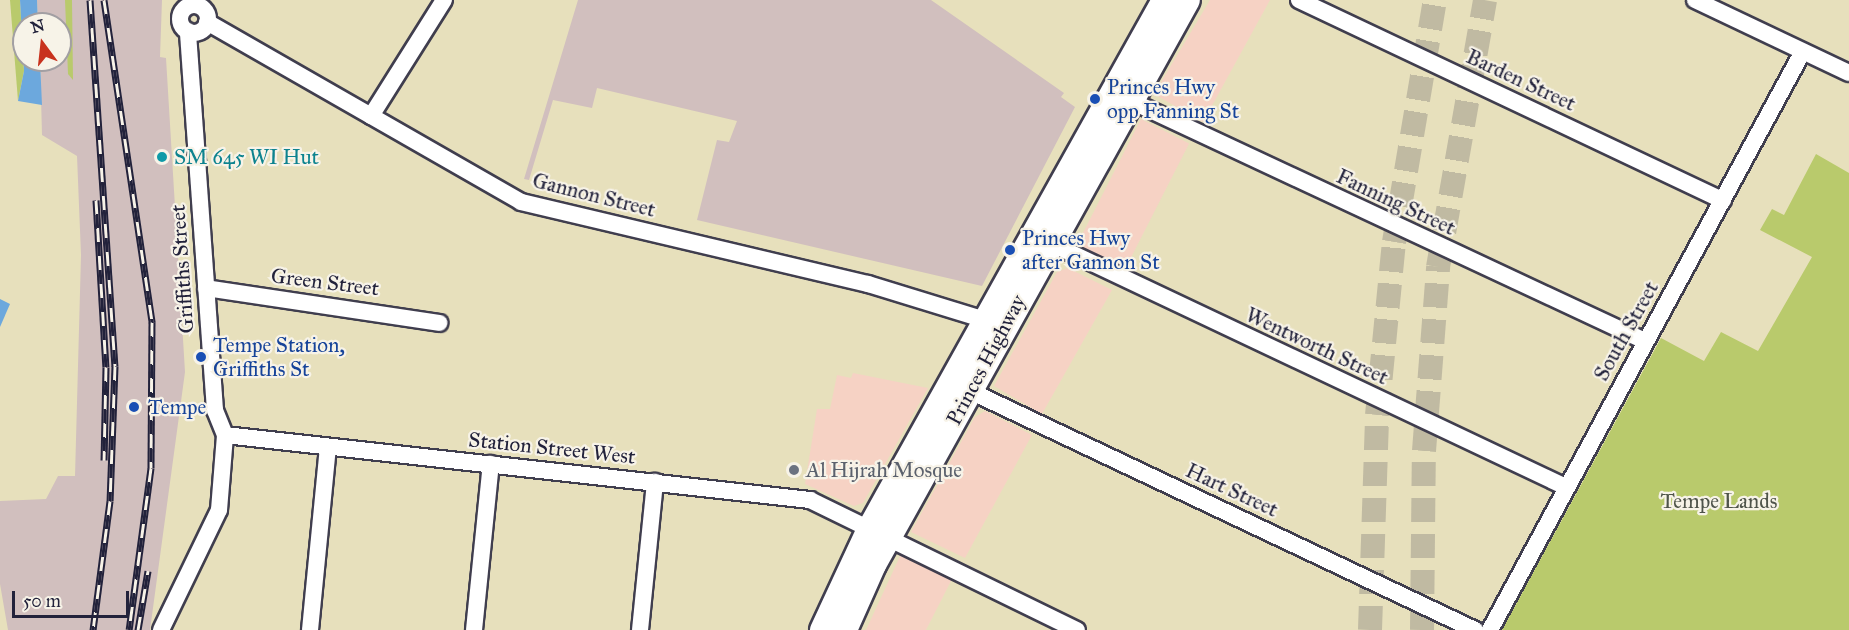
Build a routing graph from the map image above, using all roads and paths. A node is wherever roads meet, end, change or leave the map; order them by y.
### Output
1 (444, 0) edge
2 (1164, 0) edge
3 (1188, 0) edge
4 (1299, 0) edge
5 (1695, 0) edge
6 (186, 3) edge
7 (1722, 6) edge
8 (207, 22) junction
9 (188, 31) junction
10 (1802, 53) junction
11 (1849, 73) edge
12 (1129, 100) junction
13 (371, 116) junction
14 (1723, 200) junction
15 (1050, 243) junction
16 (206, 288) junction
17 (439, 323) dead end
18 (995, 323) junction
19 (1646, 341) junction
20 (970, 391) junction
21 (225, 435) junction
22 (328, 447) junction
23 (491, 464) junction
24 (655, 482) junction
25 (1566, 488) junction
26 (879, 532) junction
27 (1069, 628) edge
28 (161, 630) edge
29 (310, 630) edge
30 (474, 630) edge
31 (640, 630) edge
32 (822, 630) edge
33 (845, 630) edge
34 (1474, 630) edge
35 (1490, 630) edge

1 - 13 street
2 - 18 highway, Princes Highway
3 - 12 highway, Princes Highway
4 - 14 street, Barden Street
5 - 7 street
6 - 8 street
6 - 9 street
7 - 10 street
8 - 9 street
8 - 13 street, Gannon Street
9 - 16 street, Griffiths Street
10 - 11 street
10 - 14 street, South Street
12 - 15 highway, Princes Highway
12 - 19 street, Fanning Street
13 - 18 street, Gannon Street
14 - 19 street, South Street
15 - 18 highway, Princes Highway
15 - 25 street, Wentworth Street
16 - 17 street, Green Street
16 - 21 street, Griffiths Street
18 - 20 highway, Princes Highway
18 - 26 highway, Princes Highway
19 - 25 street, South Street
20 - 26 highway, Princes Highway
20 - 34 street, Hart Street
21 - 22 street, Station Street West
21 - 28 street, Griffiths Street
22 - 23 street, Station Street West
22 - 29 street
23 - 24 street, Station Street West
23 - 30 street
24 - 26 street, Station Street West
24 - 31 street
25 - 35 street, South Street
26 - 27 street, Station Street West
26 - 32 highway, Princes Highway
26 - 33 highway, Princes Highway

